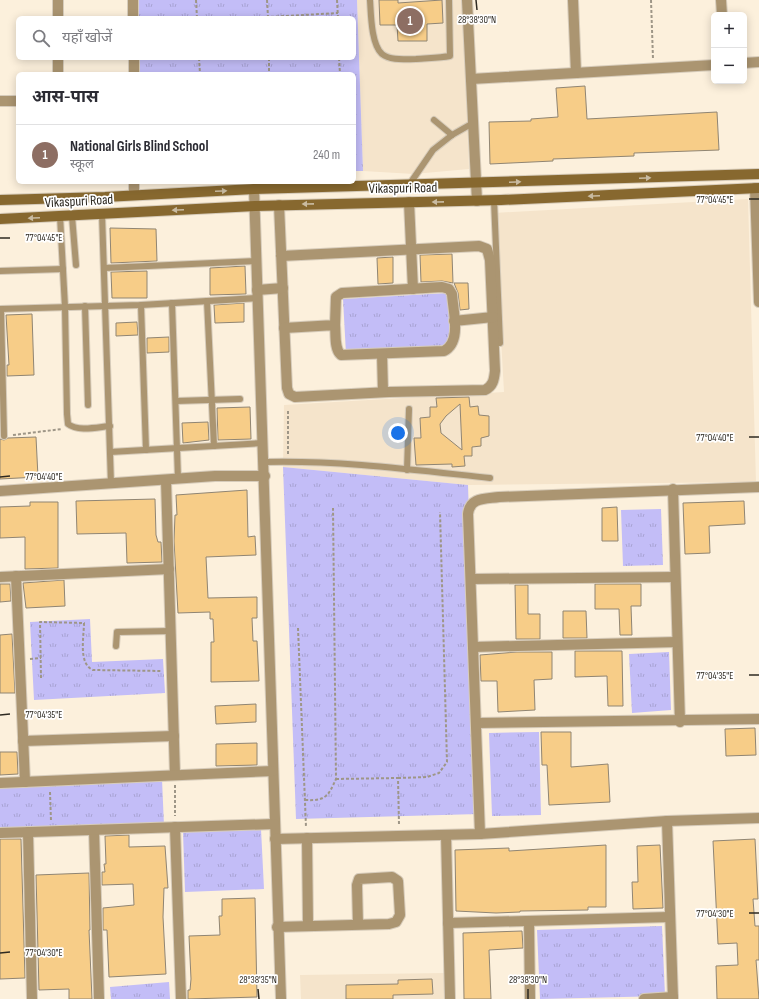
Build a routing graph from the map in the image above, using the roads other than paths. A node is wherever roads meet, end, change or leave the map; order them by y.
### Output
1 (58, 0) edge
2 (133, 0) edge
3 (370, 0) edge
4 (449, 0) edge
5 (467, 0) edge
6 (573, 0) edge
7 (721, 0) edge
8 (722, 12) edge
9 (58, 16) edge
10 (133, 16) edge
11 (58, 60) edge
12 (134, 60) edge
13 (759, 62) edge
14 (747, 63) edge
15 (711, 65) edge
16 (58, 72) edge
17 (134, 72) edge
18 (576, 73) junction
19 (471, 79) junction
20 (16, 100) edge
21 (0, 101) edge
22 (434, 120) dead end
23 (473, 123) junction
24 (452, 135) junction
25 (759, 174) edge
26 (476, 183) junction
27 (134, 184) edge
28 (408, 185) junction
29 (757, 188) edge
30 (254, 189) junction
31 (134, 194) junction
32 (0, 200) edge
33 (494, 200) junction
34 (477, 201) junction
35 (409, 202) junction
36 (279, 205) junction
37 (255, 206) junction
38 (102, 214) junction
39 (60, 216) junction
40 (72, 216) junction
41 (0, 219) edge
42 (758, 233) edge
43 (411, 249) junction
44 (282, 256) junction
45 (257, 261) junction
46 (76, 265) dead end
47 (105, 268) junction
48 (63, 269) junction
49 (0, 271) edge
50 (759, 283) edge
51 (283, 288) junction
52 (413, 289) junction
53 (258, 294) junction
54 (207, 301) junction
55 (759, 302) edge
56 (172, 303) junction
57 (141, 304) junction
58 (85, 306) junction
59 (106, 306) junction
60 (65, 307) junction
61 (0, 309) edge
62 (493, 317) junction
63 (454, 321) junction
64 (335, 325) junction
65 (284, 328) junction
66 (500, 343) dead end
67 (382, 354) junction
68 (383, 392) junction
69 (240, 399) dead end
70 (212, 400) junction
71 (176, 401) junction
72 (88, 405) dead end
73 (409, 409) dead end
74 (110, 426) junction
75 (4, 436) road end
76 (263, 444) junction
77 (214, 446) junction
78 (178, 448) junction
79 (146, 450) junction
80 (110, 452) junction
81 (264, 462) junction
82 (407, 470) junction
83 (265, 476) junction
84 (490, 478) dead end
85 (178, 479) junction
86 (166, 480) junction
87 (111, 484) junction
88 (759, 487) edge
89 (673, 489) junction
90 (0, 491) edge
91 (169, 569) junction
92 (16, 576) junction
93 (0, 577) edge
94 (675, 577) junction
95 (471, 579) junction
96 (171, 631) junction
97 (677, 642) junction
98 (116, 646) dead end
99 (473, 648) junction
100 (759, 719) edge
101 (680, 722) junction
102 (476, 723) junction
103 (174, 736) junction
104 (23, 741) junction
105 (273, 771) junction
106 (175, 775) junction
107 (24, 782) junction
108 (0, 783) edge
109 (759, 818) edge
110 (667, 821) junction
111 (274, 824) junction
112 (175, 827) junction
113 (94, 830) junction
114 (28, 832) junction
115 (0, 833) edge
116 (480, 834) junction
117 (446, 835) junction
118 (307, 838) junction
119 (274, 839) junction
120 (670, 917) junction
121 (529, 921) junction
122 (448, 923) junction
123 (358, 924) junction
124 (308, 926) junction
125 (277, 927) junction
126 (673, 998) edge
127 (32, 999) edge
128 (99, 999) edge
129 (181, 999) edge
130 (281, 999) edge
131 (450, 999) edge
132 (530, 999) edge
133 (644, 999) edge

1 - 9 street
2 - 10 street
3 - 4 lane
5 - 19 street
6 - 18 street
7 - 8 street
11 - 16 street
12 - 17 street
13 - 14 street
15 - 18 street
18 - 19 street
19 - 23 street
20 - 21 street
22 - 24 lane
23 - 24 lane
23 - 26 street
24 - 28 lane
26 -> 25 street, Vikaspuri Road
26 - 28 street, Vikaspuri Road
26 - 34 street
27 - 31 street
28 - 30 street, Vikaspuri Road
29 -> 33 street, Vikaspuri Road
29 - 42 street
31 -> 30 street, Vikaspuri Road
30 - 37 street
31 - 32 street, Vikaspuri Road
33 - 34 street, Vikaspuri Road
33 - 66 lane
34 -> 35 street, Vikaspuri Road
35 -> 36 street, Vikaspuri Road
35 - 43 street
36 - 37 street, Vikaspuri Road
36 - 44 street
37 -> 38 street, Vikaspuri Road
37 - 45 street
38 - 40 street, Vikaspuri Road
38 - 47 lane
39 - 40 street, Vikaspuri Road
39 -> 41 street, Vikaspuri Road
39 - 48 lane
40 - 46 lane
42 - 50 street
43 - 44 street
43 - 52 street
43 - 62 street
44 - 51 street
45 - 47 lane
45 - 53 street
47 - 59 lane
48 - 49 lane
48 - 60 lane
50 - 55 street
51 - 53 street
51 - 65 street
52 - 63 street
52 - 64 street
53 - 54 lane
53 - 76 street
54 - 56 lane
54 - 70 lane
56 - 57 lane
56 - 71 lane
57 - 59 lane
57 - 79 lane
58 - 59 lane
58 - 60 lane
58 - 72 lane
59 - 74 lane
60 - 61 lane
60 - 74 lane
61 - 75 lane
62 - 63 street
62 - 68 street
63 - 67 street
64 - 65 street
64 - 67 street
65 - 68 street
67 - 68 street
69 - 70 lane
70 - 71 lane
70 - 77 lane
71 - 78 lane
73 - 82 lane
74 - 80 lane
76 - 77 lane
76 - 81 street
77 - 78 lane
78 - 79 lane
78 - 85 lane
79 - 80 lane
80 - 87 lane
81 - 82 lane
81 - 83 street
82 - 84 lane
83 - 85 street
83 - 105 street
85 - 86 street
86 - 87 street
86 - 91 street
87 - 90 street
88 - 89 street
89 - 94 street
89 - 95 street
91 - 92 street
91 - 96 street
92 - 93 street
92 - 104 street
94 - 95 street
94 - 97 street
95 - 99 street
96 - 98 lane
96 - 103 street
97 - 99 street
97 - 101 street
99 - 102 street
100 - 101 street
101 - 102 street
102 - 116 street
103 - 104 street
103 - 106 street
104 - 107 street
105 - 106 street
105 - 111 street
106 - 107 street
107 - 108 street
109 - 110 street
110 - 116 street
110 - 120 street
111 - 112 street
111 - 119 street
112 - 113 street
112 - 129 street
113 - 114 street
113 - 128 street
114 - 115 street
114 - 127 street
116 - 117 street
117 - 118 street
117 - 122 street
118 - 119 street
118 - 124 street
119 - 125 street
120 - 121 street
120 - 126 street
121 - 122 street
121 - 132 street
122 - 131 street
123 - 123 street
123 - 124 street
124 - 125 street
125 - 130 street
126 - 133 street

